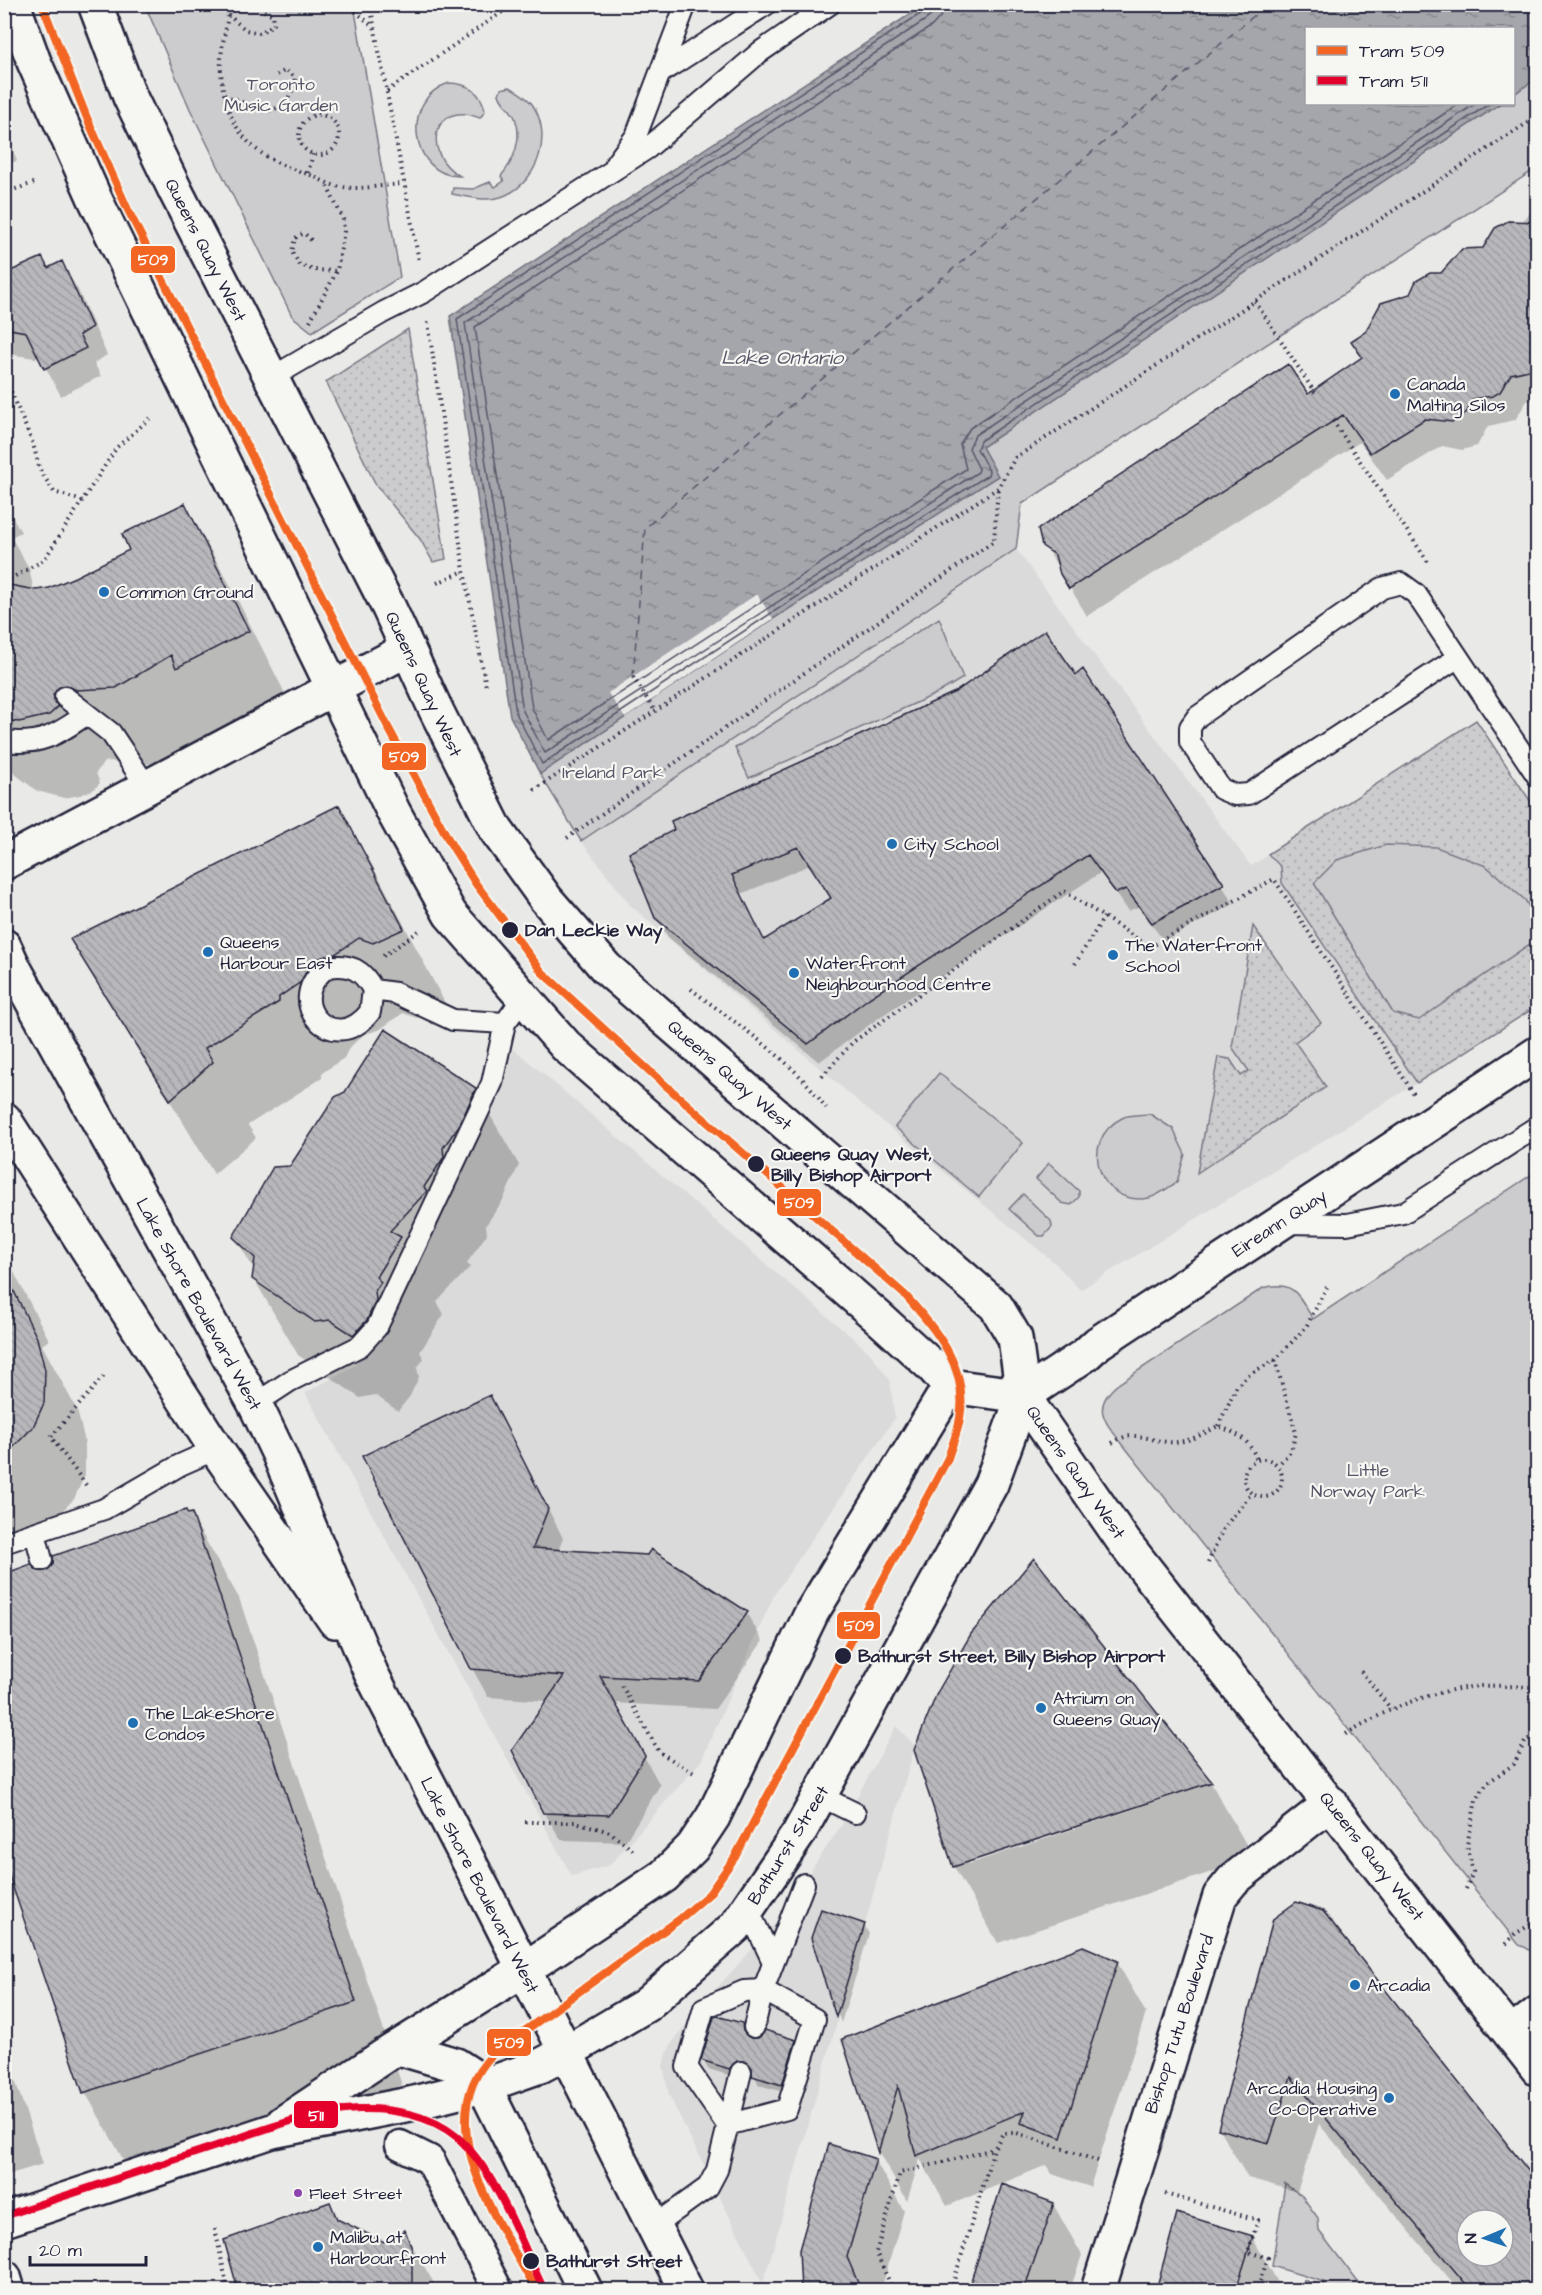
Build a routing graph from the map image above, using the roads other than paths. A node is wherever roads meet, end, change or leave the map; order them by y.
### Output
1 (13, 4) edge
2 (95, 4) edge
3 (686, 4) edge
4 (767, 4) edge
5 (830, 4) edge
6 (660, 73) junction
7 (609, 172) junction
8 (271, 378) junction
9 (408, 649) junction
10 (1457, 658) junction
11 (334, 688) junction
12 (65, 696) dead end
13 (87, 714) junction
14 (4, 741) edge
15 (1538, 777) edge
16 (147, 787) junction
17 (4, 862) edge
18 (4, 946) edge
19 (373, 990) junction
20 (513, 1011) junction
21 (1538, 1053) edge
22 (4, 1119) edge
23 (1538, 1126) edge
24 (1279, 1223) junction
25 (950, 1386) junction
26 (1023, 1396) junction
27 (255, 1404) junction
28 (216, 1449) junction
29 (35, 1533) junction
30 (4, 1543) edge
31 (42, 1560) dead end
32 (371, 1673) junction
33 (820, 1796) junction
34 (1331, 1803) junction
35 (855, 1814) dead end
36 (804, 1884) dead end
37 (747, 1909) junction
38 (773, 1962) junction
39 (523, 1970) junction
40 (762, 1990) junction
41 (1538, 2013) edge
42 (754, 2027) dead end
43 (1511, 2034) junction
44 (399, 2048) junction
45 (566, 2054) junction
46 (1538, 2069) edge
47 (741, 2072) dead end
48 (483, 2086) junction
49 (727, 2125) junction
50 (272, 2131) junction
51 (400, 2145) dead end
52 (4, 2220) edge
53 (654, 2226) junction
54 (4, 2277) edge
55 (8, 2290) edge
56 (498, 2290) edge
57 (585, 2290) edge
58 (686, 2290) edge
59 (1098, 2290) edge

1 - 11 main road
2 - 8 main road, Queens Quay West
3 - 6 lane
4 - 6 lane
5 - 7 lane
6 - 7 lane
7 - 8 lane
8 - 9 main road, Queens Quay West
9 - 11 main road
9 - 26 main road, Queens Quay West
10 - 10 lane
10 - 15 lane
11 - 16 main road
11 - 20 main road
12 - 13 lane
13 - 14 lane
13 - 16 lane
16 - 17 main road
18 - 27 main road, Lake Shore Boulevard West
19 - 19 lane
19 - 20 lane
20 - 25 main road
20 - 27 lane
21 - 24 main road, Eireann Quay
22 - 28 main road, Lake Shore Boulevard West
23 - 24 lane
24 - 26 main road, Eireann Quay
25 - 26 main road
25 - 39 main road, Bathurst Street
26 - 33 main road, Bathurst Street
26 - 34 main road, Queens Quay West
27 - 32 main road, Lake Shore Boulevard West
28 - 29 lane
28 - 32 main road, Lake Shore Boulevard West
29 - 30 lane
29 - 31 lane
32 - 39 main road, Lake Shore Boulevard West
33 - 35 lane
33 - 37 main road, Bathurst Street
34 - 43 main road, Queens Quay West
34 - 59 main road, Bishop Tutu Boulevard
36 - 38 lane
37 - 38 lane
37 - 45 main road, Bathurst Street
38 - 40 lane
39 - 44 main road, Bathurst Street
39 - 45 main road, Lake Shore Boulevard West
40 - 42 lane
40 - 49 lane
40 - 49 lane
41 - 43 main road
43 - 46 main road, Queens Quay West
44 - 48 main road
44 - 50 main road, Bathurst Street
45 - 48 main road, Bathurst Street
45 - 53 main road, Lake Shore Boulevard West
47 - 49 lane
48 - 50 main road, Bathurst Street
48 - 57 main road
49 - 53 lane
50 - 52 main road, Bathurst Street
51 - 56 street
53 - 58 main road, Lake Shore Boulevard West
54 - 55 main road

